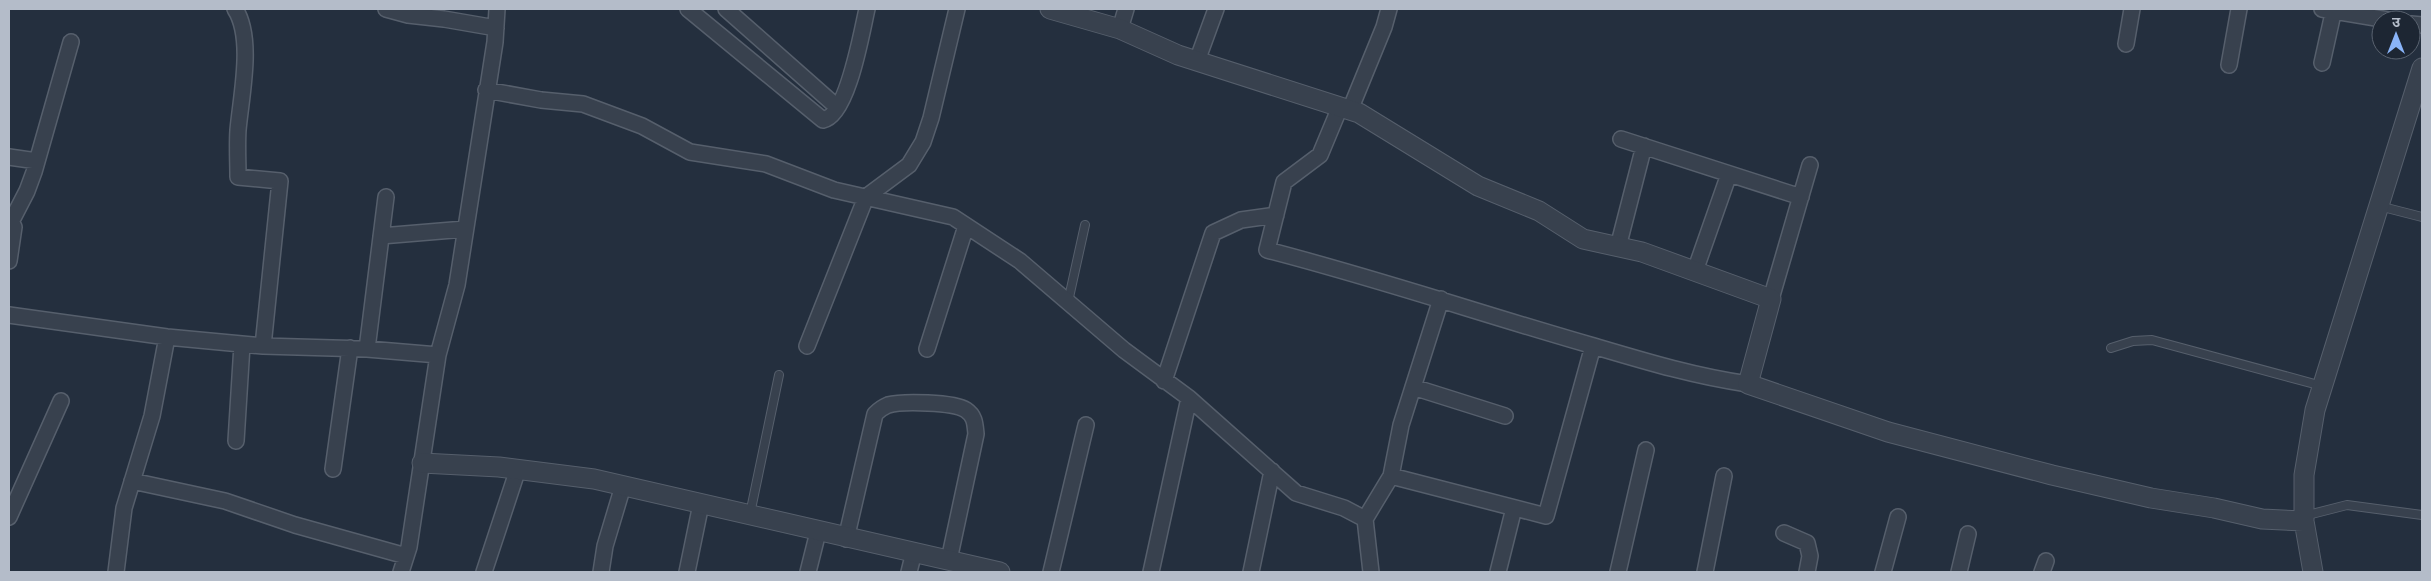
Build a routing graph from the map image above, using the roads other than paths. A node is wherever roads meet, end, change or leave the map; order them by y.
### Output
1 (235, 9) edge
2 (386, 9) edge
3 (497, 9) edge
4 (726, 9) edge
5 (867, 9) edge
6 (957, 9) edge
7 (1050, 9) edge
8 (1126, 9) edge
9 (1216, 9) edge
10 (1389, 9) edge
11 (2132, 9) edge
12 (2239, 9) edge
13 (2329, 10) edge
14 (697, 11) edge
15 (2371, 17) edge
16 (496, 28) junction
17 (1120, 29) junction
18 (71, 42) dead end
19 (2126, 44) dead end
20 (1197, 61) junction
21 (2322, 63) dead end
22 (2229, 65) dead end
23 (2422, 68) edge
24 (486, 90) junction
25 (2418, 101) edge
26 (837, 107) junction
27 (1345, 109) junction
28 (1621, 138) dead end
29 (1644, 146) junction
30 (9, 157) edge
31 (37, 161) junction
32 (1810, 165) dead end
33 (1729, 174) junction
34 (386, 197) dead end
35 (866, 197) junction
36 (1801, 197) junction
37 (2379, 206) junction
38 (1276, 215) junction
39 (2422, 217) edge
40 (10, 219) edge
41 (1085, 225) dead end
42 (966, 226) junction
43 (465, 229) junction
44 (381, 236) junction
45 (1618, 247) junction
46 (9, 261) edge
47 (1695, 271) junction
48 (1441, 299) junction
49 (1771, 299) junction
50 (1068, 304) junction
51 (9, 315) edge
52 (167, 337) junction
53 (242, 344) junction
54 (263, 346) junction
55 (807, 346) dead end
56 (1594, 346) junction
57 (350, 348) junction
58 (2111, 348) dead end
59 (367, 349) junction
60 (927, 349) dead end
61 (438, 355) junction
62 (779, 375) dead end
63 (1164, 381) junction
64 (1748, 384) junction
65 (2323, 386) junction
66 (1413, 387) junction
67 (1189, 398) junction
68 (61, 401) dead end
69 (1505, 416) dead end
70 (1086, 425) dead end
71 (236, 442) dead end
72 (1646, 450) dead end
73 (422, 463) junction
74 (333, 469) dead end
75 (518, 469) junction
76 (1272, 471) junction
77 (1391, 476) junction
78 (1724, 476) dead end
79 (132, 481) junction
80 (623, 486) junction
81 (701, 504) junction
82 (1514, 508) junction
83 (750, 514) junction
84 (2422, 515) edge
85 (9, 517) edge
86 (1898, 517) dead end
87 (1365, 519) junction
88 (2304, 519) junction
89 (818, 532) junction
90 (1784, 533) dead end
91 (1968, 534) dead end
92 (846, 539) junction
93 (914, 552) junction
94 (406, 556) junction
95 (949, 560) junction
96 (116, 572) edge
97 (401, 572) edge
98 (484, 572) edge
99 (601, 572) edge
100 (687, 572) edge
101 (808, 572) edge
102 (910, 572) edge
103 (1000, 572) edge
104 (1051, 572) edge
105 (1151, 572) edge
106 (1251, 572) edge
107 (1371, 572) edge
108 (1498, 572) edge
109 (1618, 572) edge
110 (1705, 572) edge
111 (1807, 572) edge
112 (1883, 572) edge
113 (1959, 572) edge
114 (2313, 572) edge

1 - 54 street
2 - 16 street
3 - 16 street
4 - 26 street
5 - 26 street
6 - 35 street
7 - 17 street
8 - 17 street
9 - 20 street
10 - 27 street
11 - 19 street
12 - 22 street
13 - 15 street
13 - 21 street
14 - 26 street
16 - 24 street
17 - 20 street
18 - 31 street
20 - 27 street
23 - 25 street
24 - 35 street
24 - 43 street
25 - 37 street
27 - 38 street
27 - 45 street
28 - 29 street
29 - 33 street
29 - 45 street
30 - 31 street
31 - 40 street
32 - 36 street
33 - 36 street
33 - 47 street
34 - 44 street
35 - 42 street
35 - 55 street
36 - 49 street
37 - 39 lane
37 - 65 street
38 - 48 street
38 - 63 street
40 - 46 street
41 - 50 lane
42 - 50 street
42 - 60 street
43 - 44 street
43 - 61 street
44 - 59 street
45 - 47 street
47 - 49 street
48 - 56 street
48 - 66 street
49 - 64 street
50 - 63 street
51 - 52 street
52 - 53 street
52 - 79 street
53 - 54 street
53 - 71 street
54 - 57 street
56 - 64 street
56 - 82 street
57 - 59 street
57 - 74 street
58 - 65 lane
59 - 61 street
61 - 73 street
62 - 83 lane
63 - 67 street
64 - 88 street
65 - 88 street
66 - 69 street
66 - 77 street
67 - 76 street
67 - 105 street
68 - 85 street
70 - 104 street
72 - 109 street
73 - 75 street
73 - 94 street
75 - 80 street
75 - 98 street
76 - 87 street
76 - 106 street
77 - 82 street
77 - 87 street
78 - 110 street
79 - 94 street
79 - 96 street
80 - 81 street
80 - 99 street
81 - 83 street
81 - 100 street
82 - 108 street
83 - 89 street
84 - 88 lane
86 - 112 street
87 - 107 street
88 - 114 street
89 - 92 street
89 - 101 street
90 - 111 street
91 - 113 street
92 - 93 street
92 - 95 street
93 - 95 street
93 - 102 street
94 - 97 street
95 - 103 street

